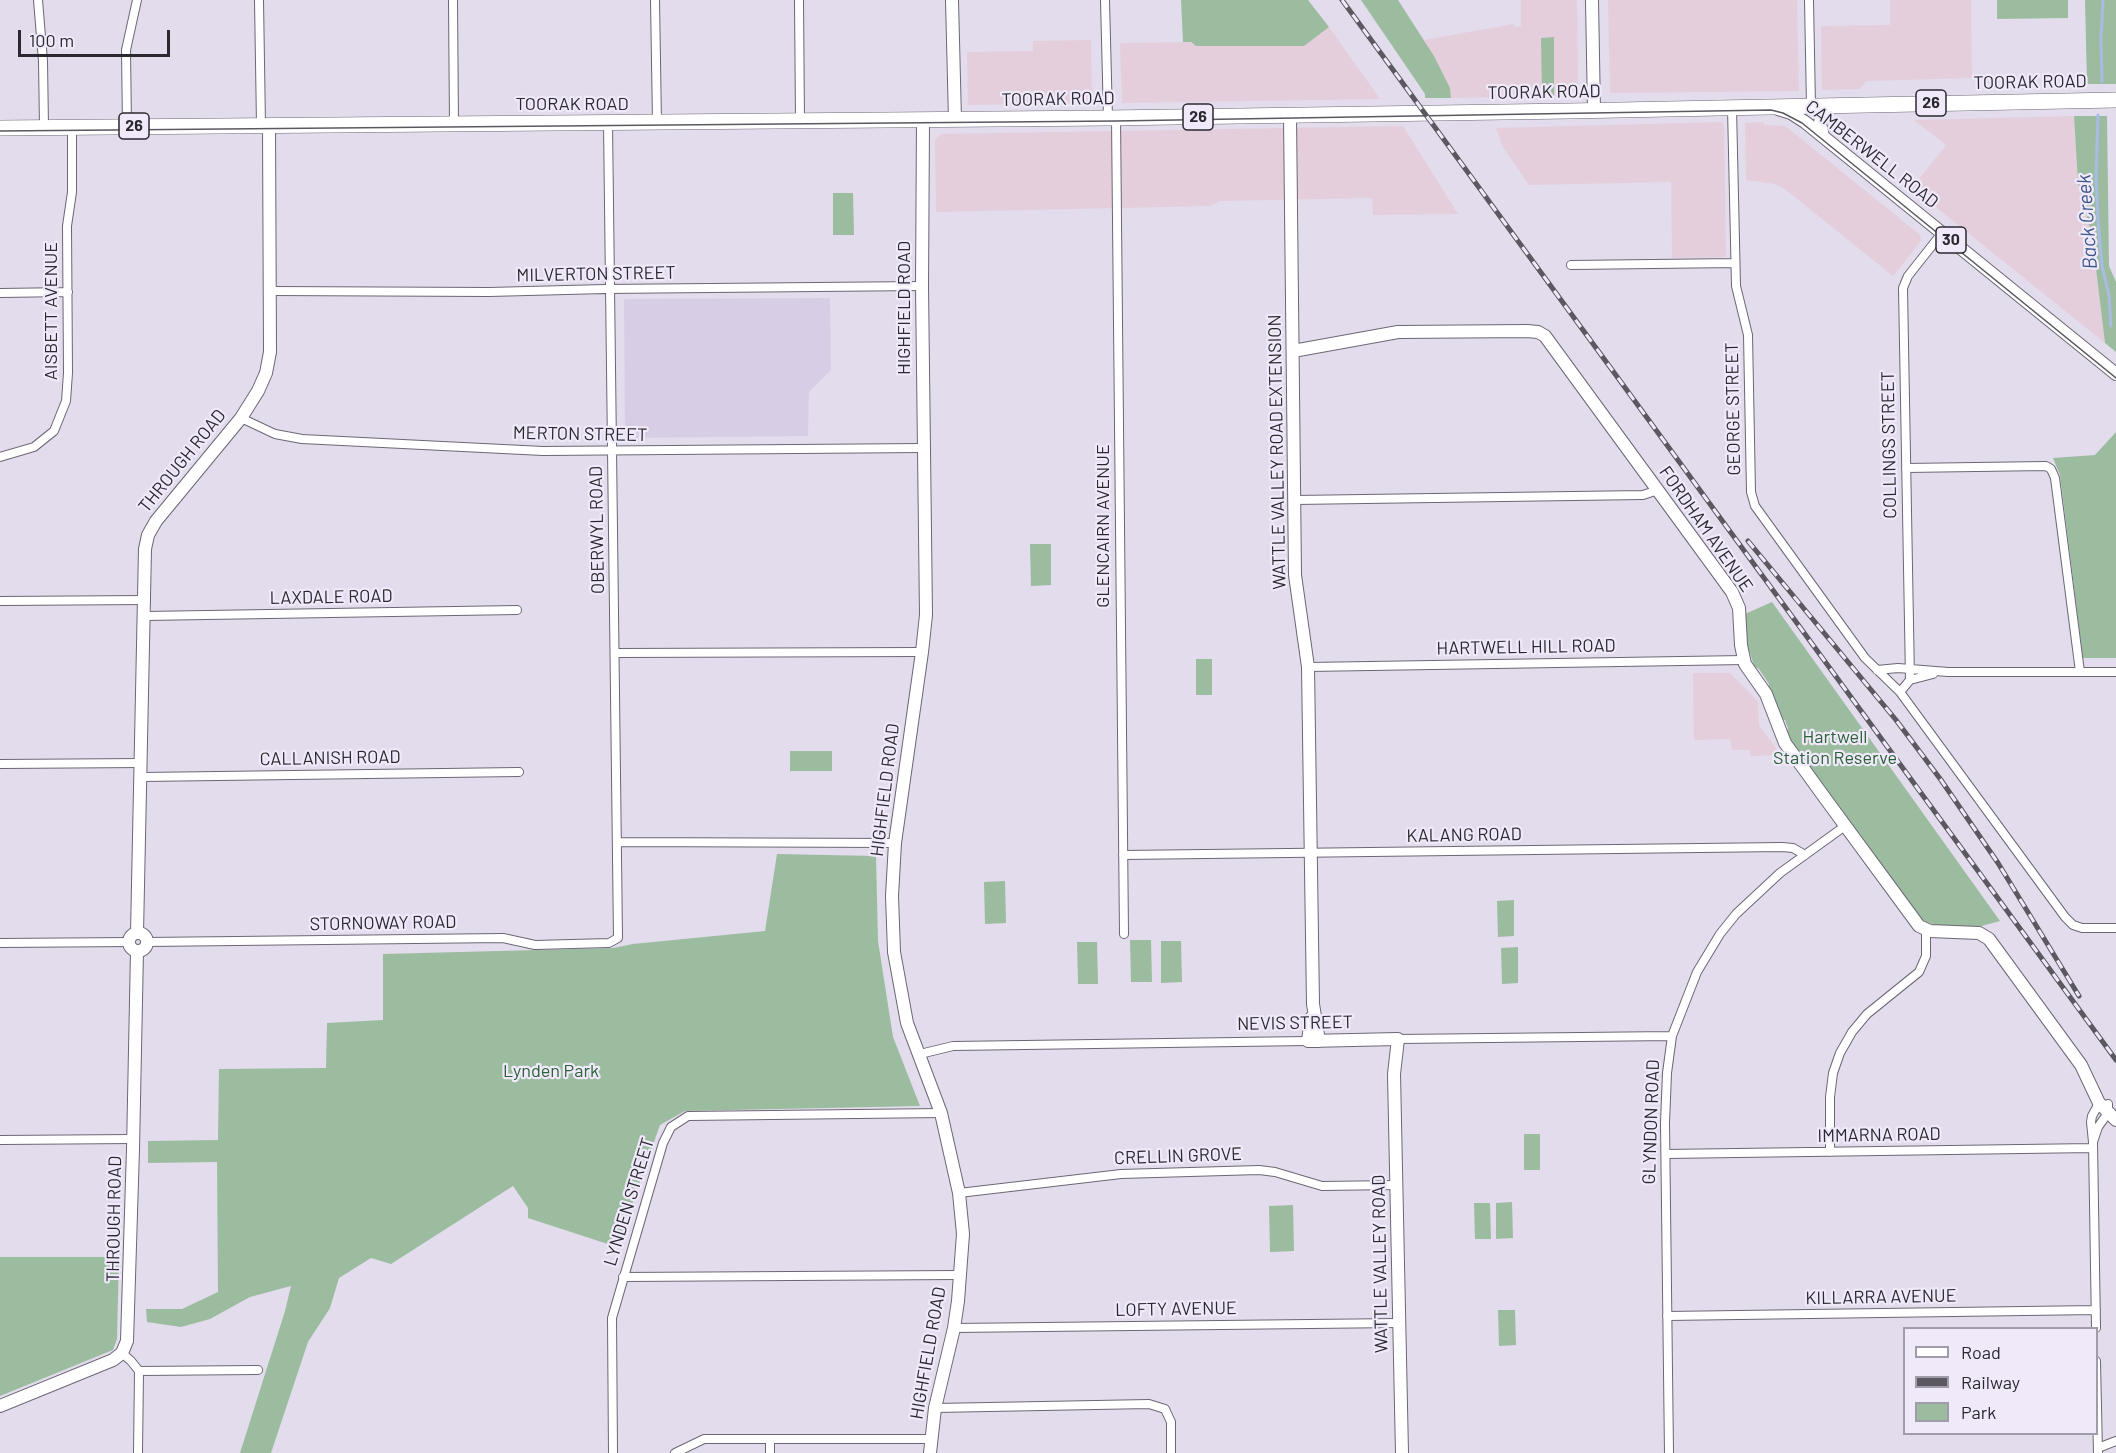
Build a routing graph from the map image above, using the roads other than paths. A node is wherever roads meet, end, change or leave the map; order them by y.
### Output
1 (38, 0) edge
2 (137, 0) edge
3 (259, 0) edge
4 (453, 0) edge
5 (655, 0) edge
6 (799, 0) edge
7 (952, 0) edge
8 (1105, 0) edge
9 (1592, 0) edge
10 (1809, 0) edge
11 (2116, 100) edge
12 (1836, 105) junction
13 (1811, 106) junction
14 (1768, 107) junction
15 (1732, 108) junction
16 (1594, 111) junction
17 (1290, 116) junction
18 (1112, 118) junction
19 (922, 120) junction
20 (955, 120) junction
21 (800, 121) junction
22 (657, 122) junction
23 (609, 123) junction
24 (454, 124) junction
25 (265, 125) junction
26 (127, 126) junction
27 (44, 127) junction
28 (72, 127) junction
29 (0, 128) edge
30 (1822, 136) junction
31 (1942, 233) junction
32 (1735, 263) junction
33 (1571, 265) dead end
34 (922, 286) junction
35 (611, 289) junction
36 (271, 291) junction
37 (68, 292) junction
38 (0, 293) edge
39 (1293, 351) junction
40 (2116, 375) edge
41 (241, 418) junction
42 (923, 448) junction
43 (612, 452) junction
44 (0, 457) edge
45 (1906, 468) junction
46 (1658, 490) junction
47 (1295, 500) junction
48 (146, 600) junction
49 (0, 601) edge
50 (517, 610) dead end
51 (145, 616) junction
52 (922, 652) junction
53 (615, 653) junction
54 (1744, 660) junction
55 (1308, 667) junction
56 (1910, 669) junction
57 (1877, 670) junction
58 (1948, 672) junction
59 (2080, 672) junction
60 (2116, 672) edge
61 (1910, 679) junction
62 (1900, 692) junction
63 (142, 763) junction
64 (0, 764) edge
65 (519, 772) dead end
66 (142, 777) junction
67 (1845, 826) junction
68 (617, 842) junction
69 (895, 843) junction
70 (1310, 854) junction
71 (1123, 855) junction
72 (1805, 855) junction
73 (2116, 928) edge
74 (1926, 930) junction
75 (1124, 934) dead end
76 (618, 938) joint
77 (134, 942) junction
78 (147, 942) joint
79 (0, 943) edge
80 (1672, 1036) junction
81 (1393, 1040) junction
82 (1314, 1041) junction
83 (920, 1054) junction
84 (2110, 1111) edge
85 (941, 1113) junction
86 (133, 1139) junction
87 (0, 1140) edge
88 (2093, 1145) junction
89 (1830, 1152) junction
90 (1665, 1154) junction
91 (1396, 1185) junction
92 (959, 1193) junction
93 (959, 1275) junction
94 (623, 1277) junction
95 (2096, 1310) junction
96 (1667, 1316) junction
97 (1399, 1323) junction
98 (2096, 1327) edge
99 (954, 1328) junction
100 (122, 1353) junction
101 (258, 1370) dead end
102 (139, 1371) junction
103 (0, 1406) edge
104 (935, 1408) junction
105 (2098, 1435) edge
106 (930, 1439) junction
107 (770, 1440) junction
108 (2116, 1441) edge
109 (2098, 1450) edge
110 (138, 1453) edge
111 (613, 1453) edge
112 (675, 1453) edge
113 (770, 1453) edge
114 (930, 1453) edge
115 (1171, 1453) edge
116 (1402, 1453) edge
117 (1669, 1453) edge

1 - 27 street
2 - 26 street
3 - 25 street
4 - 24 street
5 - 22 street
6 - 21 street
7 - 20 street
8 - 18 street, GLENCAIRN AVENUE
9 - 16 street
10 - 13 street
11 - 12 highway, TOORAK ROAD / 26
12 - 13 highway, TOORAK ROAD / 26
12 - 30 street
13 - 14 highway, TOORAK ROAD / 26
14 - 15 highway, TOORAK ROAD / 26
14 - 30 street, CAMBERWELL ROAD / 30
15 - 16 highway, TOORAK ROAD / 26
15 - 32 street, GEORGE STREET
16 - 17 highway, TOORAK ROAD / 26
17 - 18 highway, TOORAK ROAD / 26
17 - 39 street, WATTLE VALLEY ROAD EXTENSION
18 - 20 highway, TOORAK ROAD / 26
18 - 71 street, GLENCAIRN AVENUE
19 - 20 highway, TOORAK ROAD / 26
19 - 21 highway, TOORAK ROAD / 26
19 - 34 street, HIGHFIELD ROAD
21 - 22 highway, TOORAK ROAD / 26
22 - 23 highway, TOORAK ROAD / 26
23 - 24 highway, TOORAK ROAD / 26
23 - 35 street, OBERWYL ROAD
24 - 25 highway, TOORAK ROAD / 26
25 - 26 highway, TOORAK ROAD / 26
25 - 36 street, THROUGH ROAD
26 - 28 highway, TOORAK ROAD / 26
27 - 28 highway, TOORAK ROAD / 26
27 - 29 highway, TOORAK ROAD / 26
28 - 37 street, AISBETT AVENUE
30 - 31 street, CAMBERWELL ROAD / 30
31 - 40 street, CAMBERWELL ROAD / 30
31 - 45 street, COLLINGS STREET
32 - 33 street
32 - 57 street, GEORGE STREET
34 - 35 street, MILVERTON STREET
34 - 42 street, HIGHFIELD ROAD
35 - 36 street, MILVERTON STREET
35 - 43 street, OBERWYL ROAD
36 - 41 street, THROUGH ROAD
37 - 38 street
37 - 44 street, AISBETT AVENUE
39 - 46 street, FORDHAM AVENUE
39 - 47 street, WATTLE VALLEY ROAD EXTENSION
41 - 43 street, MERTON STREET
41 - 48 street, THROUGH ROAD
42 - 43 street, MERTON STREET
42 - 52 street, HIGHFIELD ROAD
43 - 53 street, OBERWYL ROAD
45 - 56 street, COLLINGS STREET
45 - 59 street
46 - 47 street
46 - 54 street, FORDHAM AVENUE
47 - 55 street, WATTLE VALLEY ROAD EXTENSION
48 - 49 street
48 - 51 street, THROUGH ROAD
50 - 51 street, LAXDALE ROAD
51 - 63 street, THROUGH ROAD
52 - 53 street
52 - 69 street, HIGHFIELD ROAD
53 - 68 street, OBERWYL ROAD
54 - 55 street, HARTWELL HILL ROAD
54 - 67 street, FORDHAM AVENUE
55 - 70 street, WATTLE VALLEY ROAD EXTENSION
56 - 57 street
56 - 58 street
56 - 61 street, COLLINGS STREET
57 - 62 street, GEORGE STREET
58 - 59 street
58 - 61 street
59 - 60 street
61 - 62 street
62 - 73 street, GEORGE STREET
63 - 64 street
63 - 66 street, THROUGH ROAD
65 - 66 street, CALLANISH ROAD
66 - 77 street, THROUGH ROAD
67 - 72 street, GLYNDON ROAD
67 - 74 street, FORDHAM AVENUE
68 - 69 street
68 - 76 street, OBERWYL ROAD
69 - 83 street, HIGHFIELD ROAD
70 - 71 street, KALANG ROAD
70 - 72 street, KALANG ROAD
70 - 82 street, WATTLE VALLEY ROAD EXTENSION
71 - 75 street, GLENCAIRN AVENUE
72 - 80 street, GLYNDON ROAD
74 - 84 street
74 - 89 street
76 - 78 street, STORNOWAY ROAD
77 - 78 street
77 - 79 street
77 - 86 street, THROUGH ROAD
80 - 81 street, NEVIS STREET
80 - 90 street, GLYNDON ROAD
81 - 82 street, NEVIS STREET
81 - 91 street, WATTLE VALLEY ROAD
82 - 83 street, NEVIS STREET
83 - 85 street, HIGHFIELD ROAD
84 - 88 street
85 - 92 street, HIGHFIELD ROAD
85 - 94 street, LYNDEN STREET
86 - 87 street
86 - 100 street, THROUGH ROAD
88 - 89 street, IMMARNA ROAD
88 - 95 street
89 - 90 street, IMMARNA ROAD
90 - 96 street, GLYNDON ROAD
91 - 92 street, CRELLIN GROVE
91 - 97 street, WATTLE VALLEY ROAD
92 - 93 street, HIGHFIELD ROAD
93 - 94 street
93 - 99 street, HIGHFIELD ROAD
94 - 111 street, LYNDEN STREET
95 - 96 street, KILLARRA AVENUE
95 - 98 street
96 - 117 street, GLYNDON ROAD
97 - 99 street, LOFTY AVENUE
97 - 116 street, WATTLE VALLEY ROAD
99 - 104 street, HIGHFIELD ROAD
100 - 102 street
100 - 103 street
101 - 102 street
102 - 110 street
104 - 106 street, HIGHFIELD ROAD
104 - 115 street
105 - 109 street
106 - 107 street
106 - 114 street, HIGHFIELD ROAD
107 - 112 street
107 - 113 street
108 - 109 street

